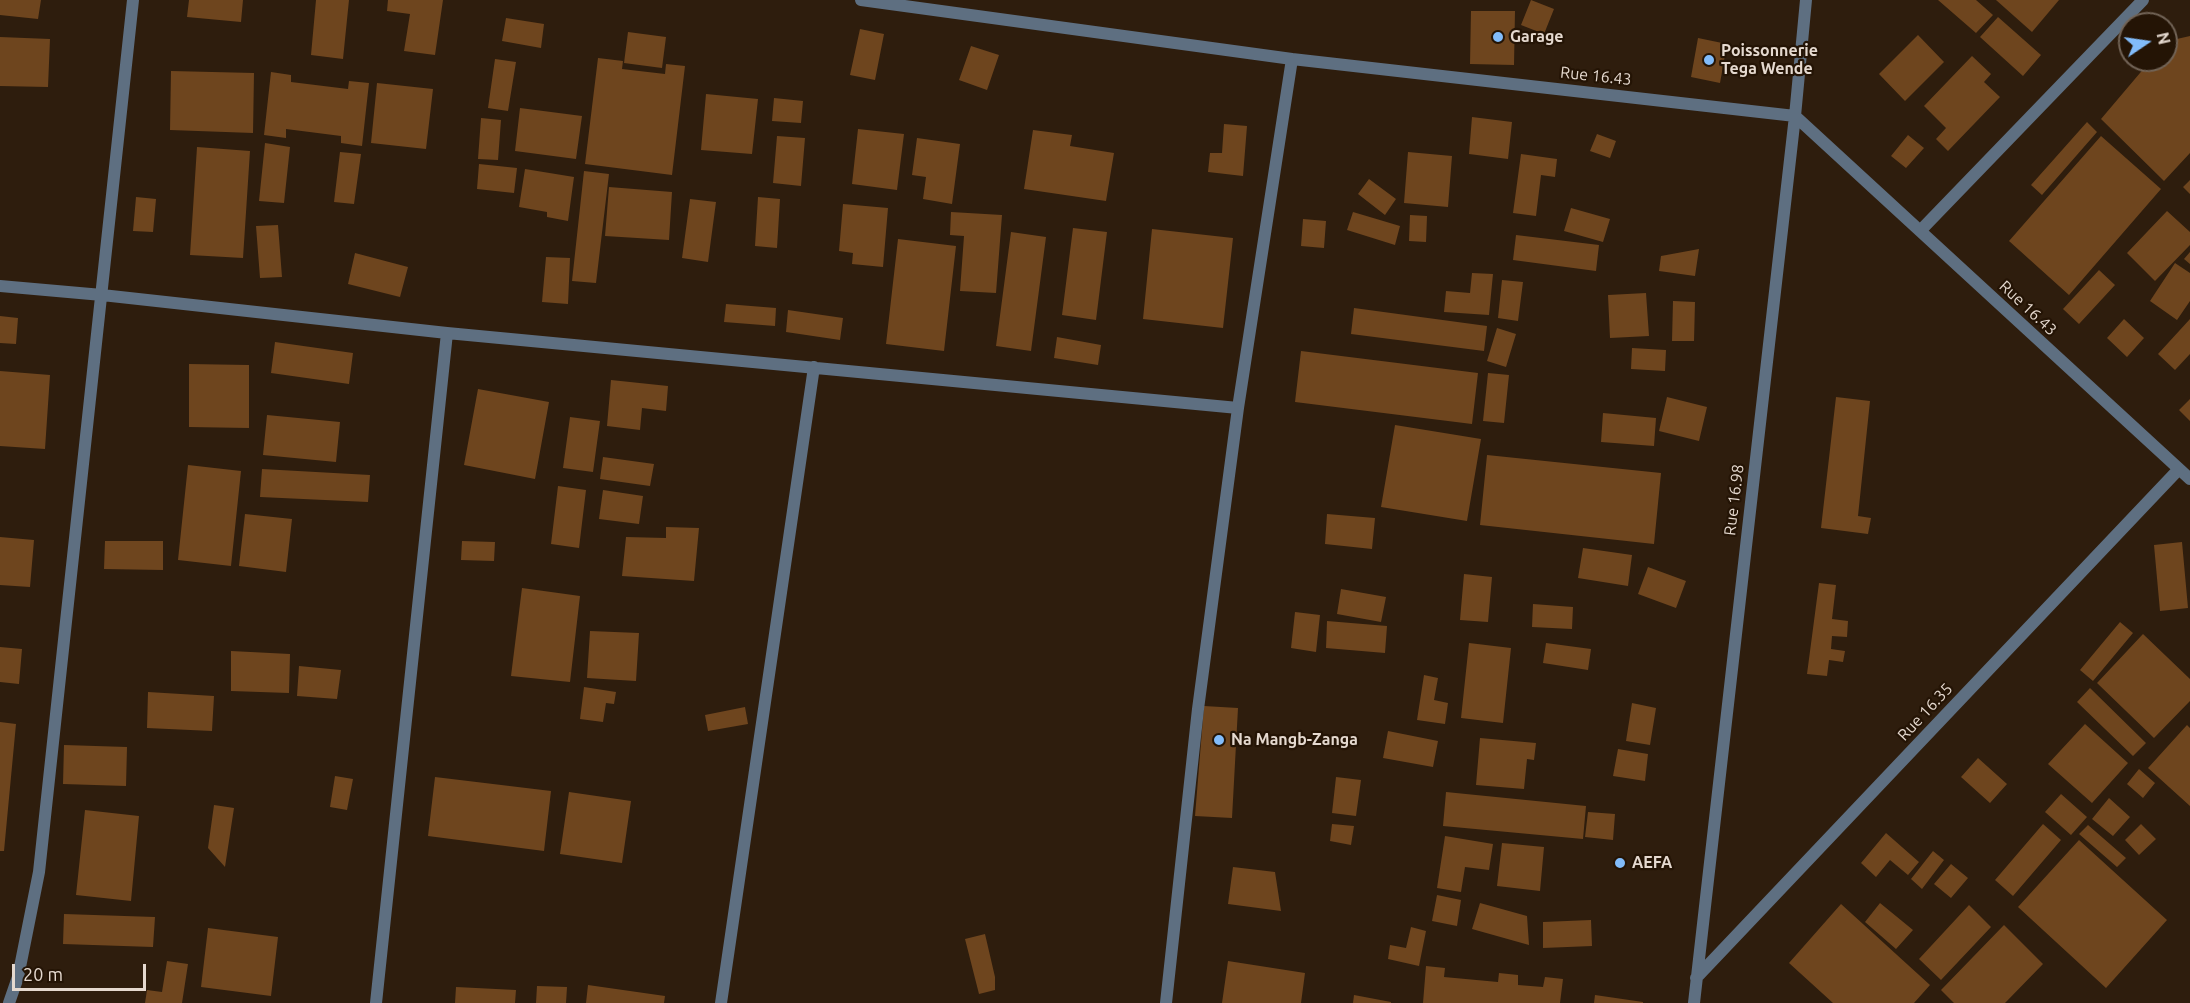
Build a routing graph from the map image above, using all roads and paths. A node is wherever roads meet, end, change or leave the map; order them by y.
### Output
1 (133, 0) edge
2 (861, 0) edge
3 (1806, 0) edge
4 (2143, 0) edge
5 (1292, 59) junction
6 (1795, 116) junction
7 (1920, 231) junction
8 (0, 286) edge
9 (102, 295) junction
10 (447, 333) junction
11 (814, 367) junction
12 (1238, 408) junction
13 (2179, 469) junction
14 (2190, 479) edge
15 (1696, 978) junction
16 (9, 1003) edge
17 (376, 1003) edge
18 (721, 1003) edge
19 (1166, 1003) edge
20 (1694, 1003) edge

1 - 9 street
2 - 5 street, Rue 16.43
3 - 6 street, Rue 16.98
4 - 7 street
5 - 6 street, Rue 16.43
5 - 12 street
6 - 7 street, Rue 16.43
6 - 15 street, Rue 16.98
7 - 13 street, Rue 16.43
8 - 9 street
9 - 10 street
9 - 16 street
10 - 11 street
10 - 17 street
11 - 12 street
11 - 18 street
12 - 19 street
13 - 14 street, Rue 16.43
13 - 15 street, Rue 16.35
15 - 20 street, Rue 16.98

